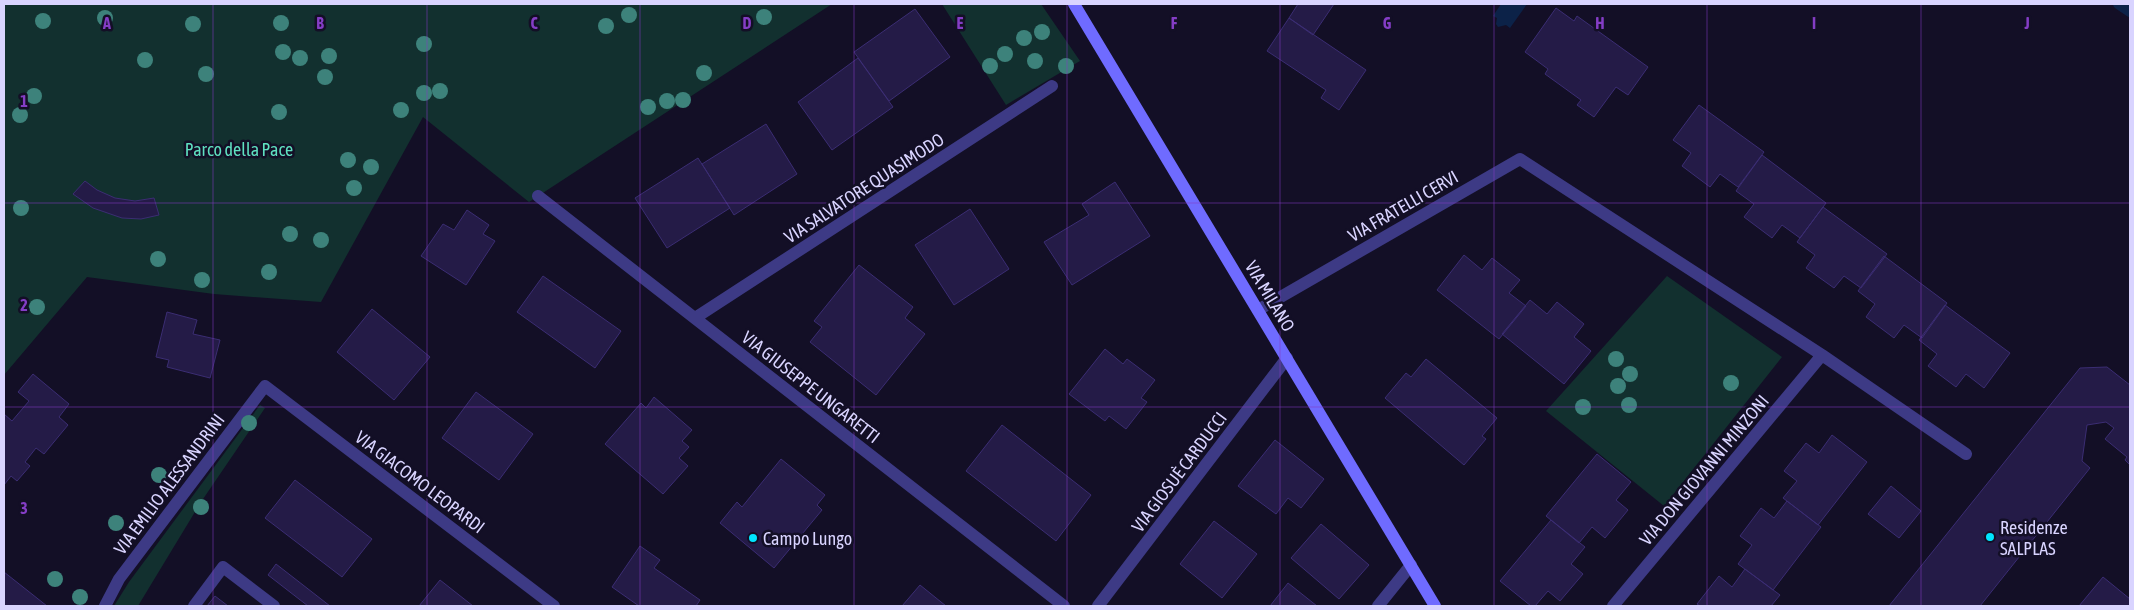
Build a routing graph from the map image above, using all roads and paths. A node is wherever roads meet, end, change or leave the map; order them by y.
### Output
1 (1074, 4) edge
2 (1052, 86) dead end
3 (538, 196) dead end
4 (1258, 310) junction
5 (695, 318) junction
6 (1822, 355) junction
7 (1287, 358) junction
8 (266, 386) joint
9 (1966, 454) dead end
10 (1411, 565) junction
11 (105, 606) edge
12 (194, 606) edge
13 (274, 606) edge
14 (554, 606) edge
15 (1064, 606) edge
16 (1098, 606) edge
17 (1378, 606) edge
18 (1435, 606) edge
19 (1613, 606) edge

1 - 4 street, VIA MILANO
2 - 5 street, VIA SALVATORE QUASIMODO
3 - 5 street, VIA GIUSEPPE UNGARETTI
4 - 6 street, VIA FRATELLI CERVI
4 - 7 street, VIA MILANO
5 - 15 street, VIA GIUSEPPE UNGARETTI
6 - 9 street
6 - 19 street, VIA DON GIOVANNI MINZONI
7 - 10 street, VIA MILANO
7 - 16 street, VIA GIOSUÈ CARDUCCI
8 - 11 street, VIA EMILIO ALESSANDRINI
8 - 14 street, VIA GIACOMO LEOPARDI
10 - 17 street
10 - 18 street, VIA MILANO
12 - 13 street

